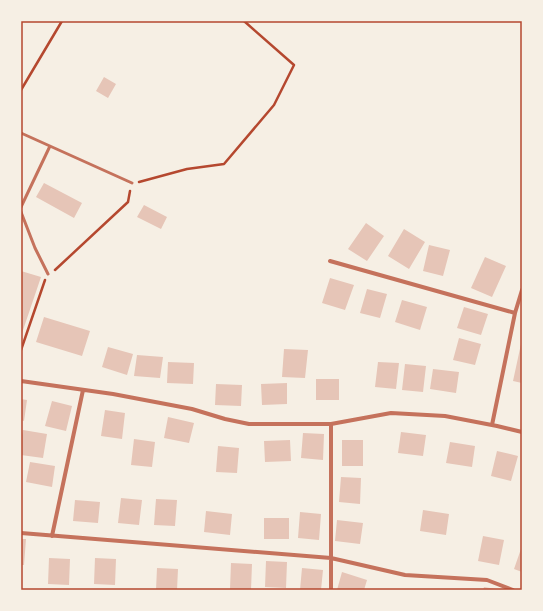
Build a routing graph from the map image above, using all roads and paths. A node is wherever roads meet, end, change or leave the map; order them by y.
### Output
1 (62, 21) edge
2 (244, 21) edge
3 (21, 89) edge
4 (21, 133) edge
5 (50, 146) junction
6 (132, 183) junction
7 (21, 207) edge
8 (21, 212) edge
9 (330, 261) dead end
10 (48, 274) junction
11 (522, 290) edge
12 (515, 313) junction
13 (21, 350) edge
14 (21, 381) edge
15 (83, 390) junction
16 (331, 424) junction
17 (492, 425) junction
18 (522, 432) edge
19 (21, 533) edge
20 (52, 536) junction
21 (331, 558) junction
22 (331, 590) edge
23 (513, 590) edge

1 - 3 path
2 - 6 path
4 - 5 lane
5 - 6 lane
5 - 7 lane
6 - 10 path
8 - 10 lane
9 - 12 street
10 - 13 path
11 - 12 street
12 - 17 street
14 - 15 street
15 - 16 street
15 - 20 street
16 - 17 street
16 - 21 street
17 - 18 street
19 - 20 street
20 - 21 street
21 - 22 street
21 - 23 street

